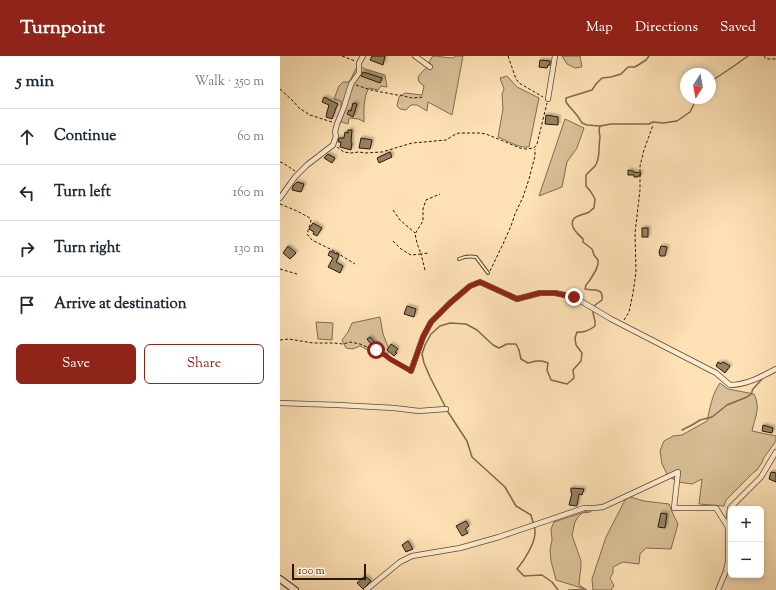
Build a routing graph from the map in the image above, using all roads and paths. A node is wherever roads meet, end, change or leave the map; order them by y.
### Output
1 (342, 56) edge
2 (363, 56) edge
3 (415, 56) edge
4 (508, 56) edge
5 (555, 56) edge
6 (764, 56) edge
7 (776, 59) edge
8 (359, 63) junction
9 (430, 67) dead end
10 (352, 84) junction
11 (280, 89) edge
12 (424, 97) dead end
13 (548, 99) junction
14 (337, 124) junction
15 (653, 125) dead end
16 (333, 145) junction
17 (534, 148) junction
18 (280, 162) edge
19 (298, 174) junction
20 (440, 194) dead end
21 (280, 198) edge
22 (280, 204) edge
23 (393, 210) dead end
24 (415, 234) junction
25 (393, 241) dead end
26 (428, 252) dead end
27 (421, 254) junction
28 (459, 259) dead end
29 (354, 264) dead end
30 (280, 269) edge
31 (425, 270) dead end
32 (488, 273) joint
33 (297, 274) dead end
34 (622, 324) junction
35 (280, 340) edge
36 (776, 369) edge
37 (411, 371) joint
38 (280, 403) edge
39 (446, 409) dead end
40 (776, 452) edge
41 (732, 506) edge
42 (728, 527) edge
43 (728, 542) edge
44 (280, 579) edge
45 (295, 590) edge
46 (366, 590) edge
47 (718, 590) edge

1 - 8 path
2 - 8 street
3 - 9 street
4 - 13 path
5 - 13 street
6 - 7 path
8 - 10 street
10 - 12 path
10 - 14 street
11 - 14 path
13 - 17 path
14 - 16 street
15 - 34 path
16 - 17 path
16 - 19 street
17 - 32 path
18 - 19 path
19 - 21 street
20 - 24 path
22 - 29 path
23 - 24 path
24 - 27 path
25 - 27 path
26 - 27 path
27 - 31 path
28 - 32 lane
30 - 33 path
34 - 36 street
34 - 37 street
35 - 37 path
38 - 39 street
40 - 41 street
42 - 46 street
43 - 47 street
44 - 45 street

